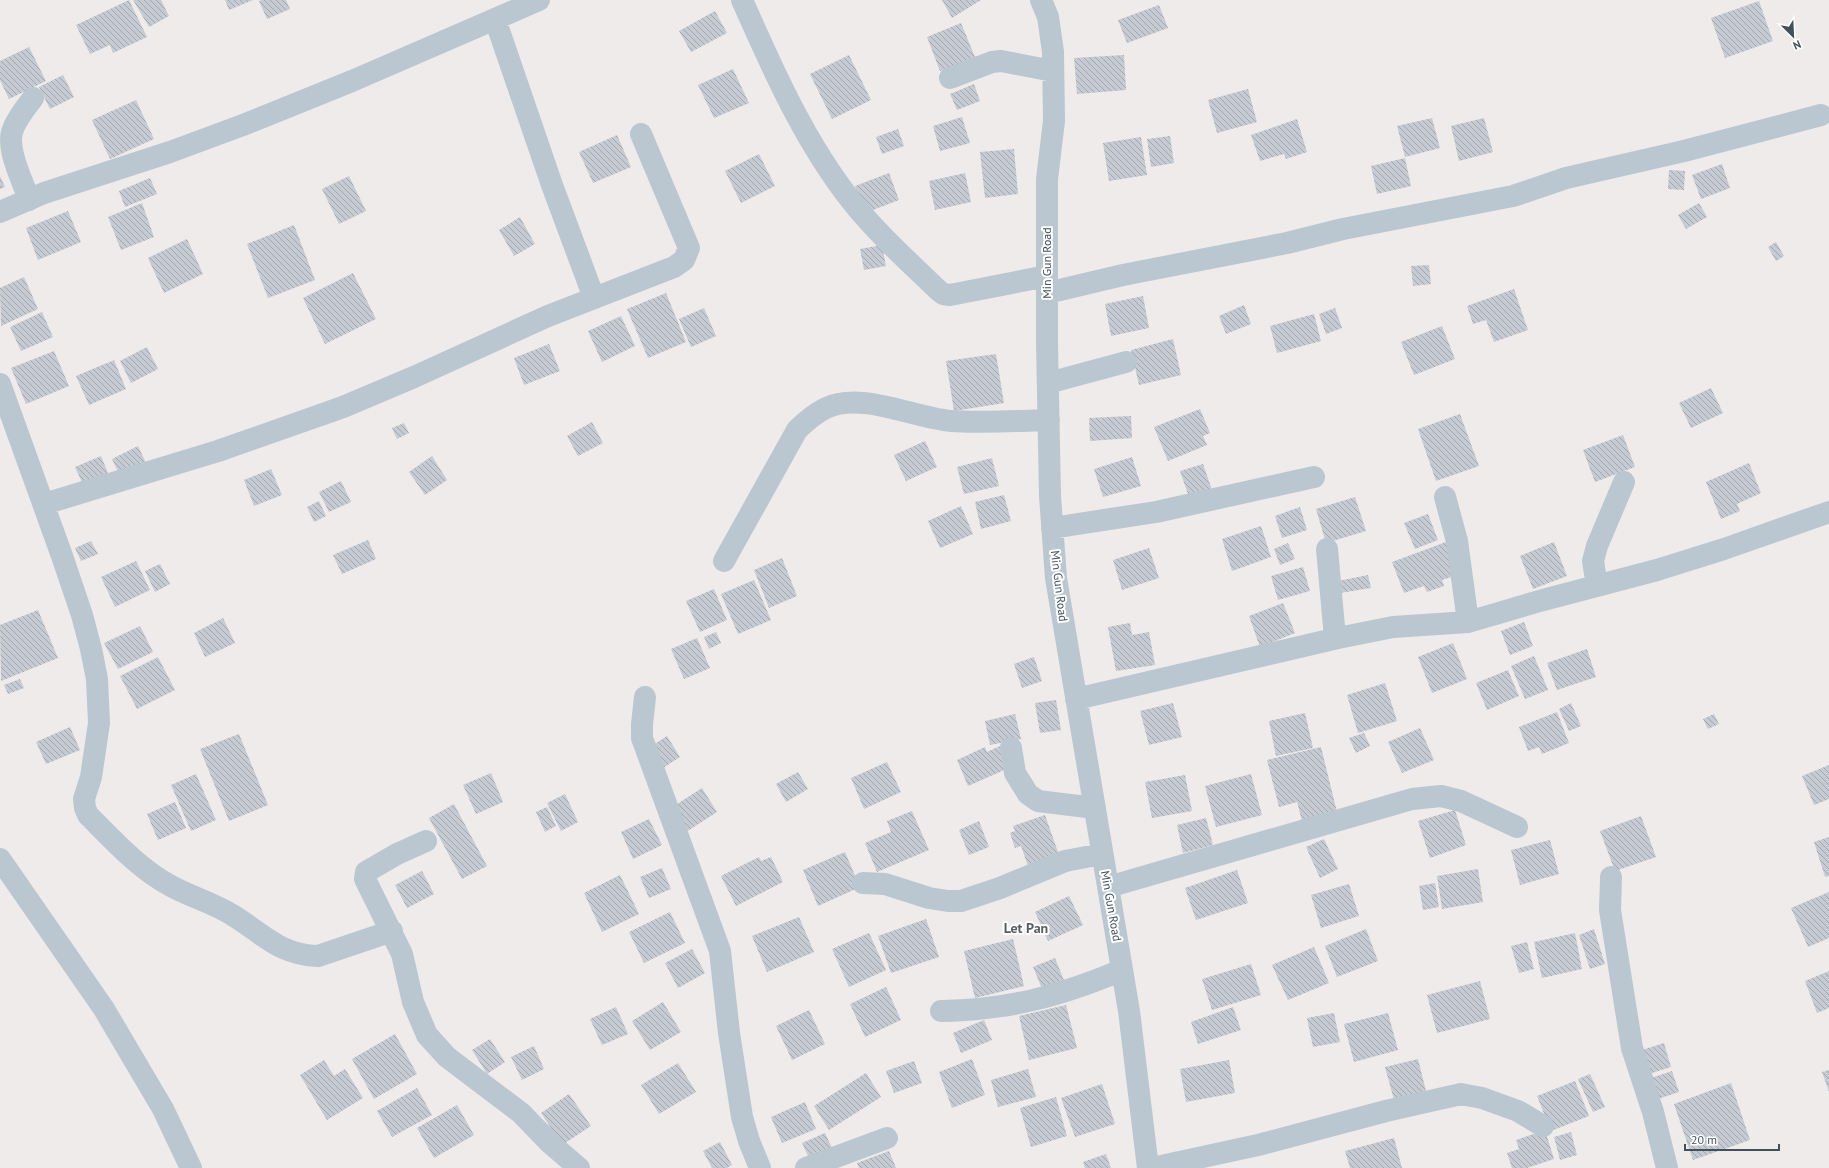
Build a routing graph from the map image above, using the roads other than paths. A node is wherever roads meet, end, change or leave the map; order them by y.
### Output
1 (539, 0) edge
2 (742, 0) edge
3 (1041, 0) edge
4 (495, 19) junction
5 (1053, 71) junction
6 (950, 78) dead end
7 (33, 98) dead end
8 (1821, 114) dead end
9 (641, 134) dead end
10 (29, 200) junction
11 (0, 212) edge
12 (1047, 284) junction
13 (594, 298) junction
14 (1126, 362) dead end
15 (1048, 383) junction
16 (0, 384) edge
17 (1049, 420) junction
18 (1314, 477) dead end
19 (1624, 482) dead end
20 (1445, 497) dead end
21 (44, 504) junction
22 (1829, 512) edge
23 (1052, 528) junction
24 (1327, 550) dead end
25 (724, 561) dead end
26 (1597, 586) junction
27 (1468, 622) junction
28 (1335, 638) junction
29 (645, 697) dead end
30 (1076, 699) junction
31 (1011, 748) dead end
32 (1095, 808) junction
33 (1518, 827) dead end
34 (426, 841) dead end
35 (1102, 854) junction
36 (0, 859) edge
37 (1611, 877) dead end
38 (863, 883) dead end
39 (1108, 887) junction
40 (392, 930) junction
41 (1122, 970) junction
42 (941, 1011) dead end
43 (1543, 1126) dead end
44 (888, 1138) dead end
45 (191, 1168) edge
46 (579, 1168) edge
47 (760, 1168) edge
48 (806, 1168) edge
49 (1148, 1168) edge
50 (1152, 1168) edge
51 (1667, 1168) edge

1 - 4 street
2 - 12 street
3 - 5 street, Min Gun Road
4 - 10 street
4 - 13 street
5 - 6 street
5 - 12 street, Min Gun Road
7 - 10 street
8 - 12 street
9 - 13 street
10 - 11 street
12 - 15 street, Min Gun Road
13 - 21 street
14 - 15 street
15 - 17 street, Min Gun Road
16 - 21 street
17 - 23 street, Min Gun Road
17 - 25 street
18 - 23 street
19 - 26 street
20 - 27 street
21 - 40 street
22 - 26 street
23 - 30 street, Min Gun Road
24 - 28 street
26 - 27 street
27 - 28 street
28 - 30 street
29 - 47 street
30 - 32 street, Min Gun Road
31 - 32 street
32 - 35 street, Min Gun Road
33 - 39 street
34 - 40 street
35 - 38 street
35 - 39 street, Min Gun Road
36 - 45 street
37 - 51 street
39 - 41 street, Min Gun Road
40 - 46 street
41 - 42 street
41 - 49 street, Min Gun Road
43 - 50 street
44 - 48 street

